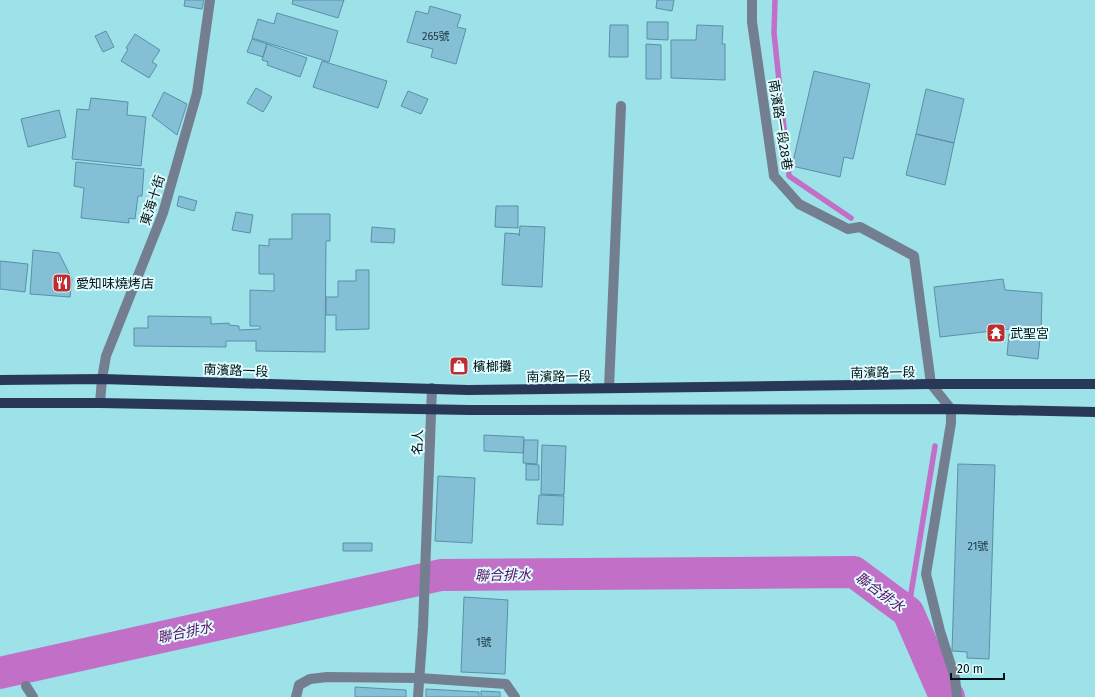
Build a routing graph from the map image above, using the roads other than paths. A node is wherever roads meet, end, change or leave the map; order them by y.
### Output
1 (210, 0) edge
2 (752, 0) edge
3 (621, 106) dead end
4 (102, 379) junction
5 (0, 380) edge
6 (931, 384) junction
7 (1095, 384) edge
8 (432, 388) junction
9 (609, 388) junction
10 (100, 403) junction
11 (0, 404) edge
12 (432, 409) junction
13 (951, 409) junction
14 (1095, 412) edge
15 (419, 678) junction
16 (26, 686) dead end
17 (33, 697) edge
18 (296, 697) edge
19 (418, 697) edge
20 (515, 697) edge
21 (957, 697) edge

1 - 4 street, 東海十街
2 - 6 street, 南濱路一段28巷
3 - 9 street
4 - 5 main road, 南濱路一段
4 - 8 main road, 南濱路一段
4 - 10 street, 東海十街
6 - 7 main road, 南濱路一段
6 - 9 main road, 南濱路一段
6 - 13 street
8 - 9 main road, 南濱路一段
8 - 12 street, 名人
10 - 11 main road
10 - 12 main road
12 - 13 main road
12 - 15 street, 名人
13 - 14 main road
13 - 21 street
15 - 18 street
15 - 19 street
15 - 20 street
16 - 17 street

